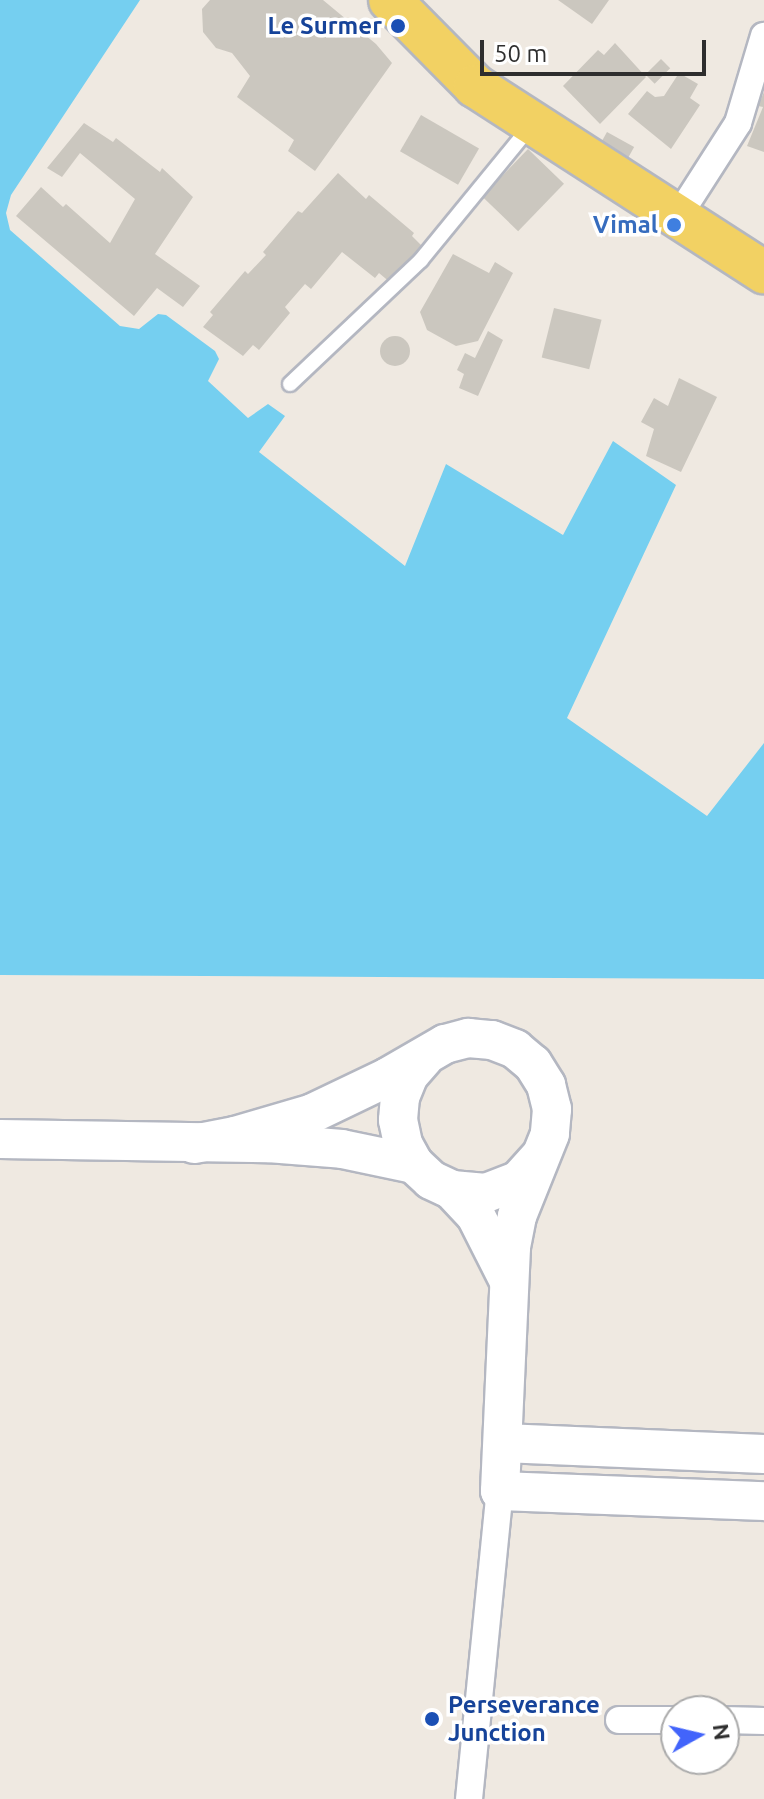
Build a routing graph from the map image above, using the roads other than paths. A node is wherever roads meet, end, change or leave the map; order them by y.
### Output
1 (390, 0) edge
2 (764, 36) edge
3 (533, 124) junction
4 (679, 215) junction
5 (764, 272) edge
6 (290, 384) dead end
7 (424, 1058) junction
8 (0, 1139) edge
9 (194, 1144) junction
10 (541, 1156) junction
11 (414, 1164) junction
12 (452, 1190) junction
13 (509, 1280) junction
14 (503, 1443) junction
15 (764, 1454) edge
16 (500, 1491) junction
17 (764, 1501) edge
18 (619, 1720) dead end
19 (660, 1720) edge
20 (740, 1720) edge
21 (764, 1721) edge
22 (469, 1799) edge

1 - 3 main road
2 - 4 street
3 - 4 main road
3 - 6 lane
4 - 5 main road
7 - 9 street
7 - 10 street
7 - 11 street
8 - 9 street
9 - 11 street
10 - 12 street
10 - 13 street
11 - 12 street
12 - 13 street
13 - 14 street
14 - 15 street
14 - 16 street
16 - 17 street
16 - 22 street
18 - 19 street
20 - 21 street

